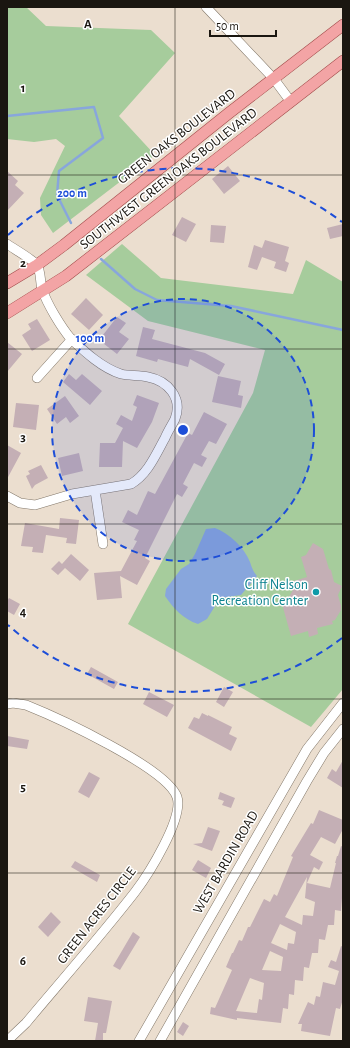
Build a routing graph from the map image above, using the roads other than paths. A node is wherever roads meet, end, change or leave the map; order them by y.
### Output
1 (206, 7) edge
2 (343, 25) edge
3 (343, 61) edge
4 (274, 79) junction
5 (291, 102) junction
6 (7, 244) edge
7 (37, 265) junction
8 (7, 283) edge
9 (43, 290) junction
10 (7, 313) edge
11 (72, 339) junction
12 (37, 378) dead end
13 (184, 392) dead end
14 (175, 396) junction
15 (95, 490) junction
16 (7, 496) edge
17 (103, 544) dead end
18 (343, 703) edge
19 (7, 704) edge
20 (330, 719) junction
21 (343, 730) edge
22 (7, 1041) edge
23 (139, 1041) edge
24 (160, 1041) edge

1 - 4 street
2 - 4 main road, GREEN OAKS BOULEVARD
3 - 5 main road, SOUTHWEST GREEN OAKS BOULEVARD
4 - 5 street
4 - 7 main road, GREEN OAKS BOULEVARD
5 - 9 main road, SOUTHWEST GREEN OAKS BOULEVARD
6 - 7 street
7 - 8 main road, GREEN OAKS BOULEVARD
7 - 9 street
9 - 10 main road, SOUTHWEST GREEN OAKS BOULEVARD
9 - 11 street
11 - 12 street
11 - 14 street
13 - 14 street
14 - 15 street
15 - 16 street
15 - 17 street
18 - 20 street, WEST BARDIN ROAD
19 - 22 street, GREEN ACRES CIRCLE
20 - 21 street
20 - 23 street, WEST BARDIN ROAD
21 - 24 street

